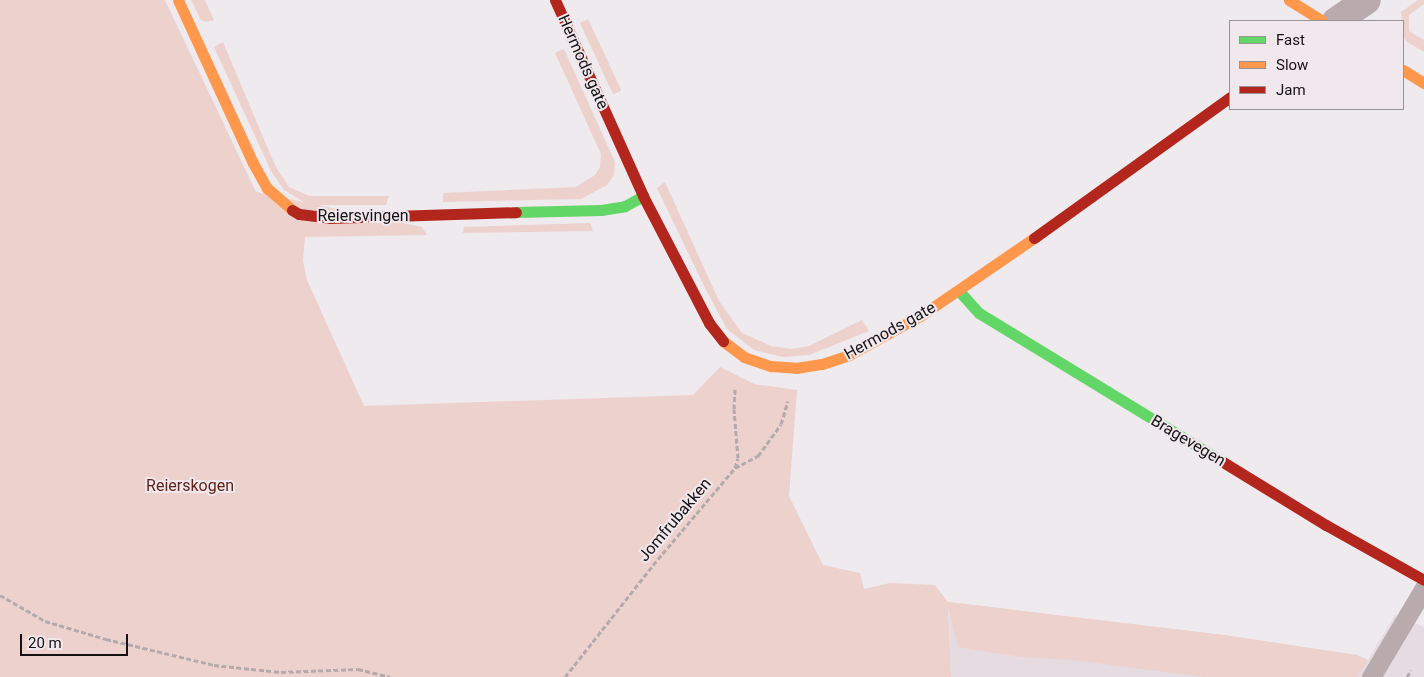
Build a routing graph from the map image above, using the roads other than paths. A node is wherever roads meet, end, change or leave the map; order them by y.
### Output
1 (178, 0) edge
2 (555, 0) edge
3 (1289, 0) edge
4 (1367, 0) edge
5 (1322, 20) edge
6 (1337, 20) edge
7 (1404, 71) edge
8 (1424, 83) edge
9 (1229, 98) edge
10 (643, 196) junction
11 (959, 291) junction
12 (1424, 580) edge
13 (1424, 588) edge
14 (1371, 677) edge

1 - 10 street, Reiersvingen
2 - 10 street, Hermods gate
3 - 5 street
4 - 6 street
7 - 8 street
9 - 11 street, Hermods gate
10 - 11 street, Hermods gate
11 - 12 street, Bragevegen
13 - 14 lane

